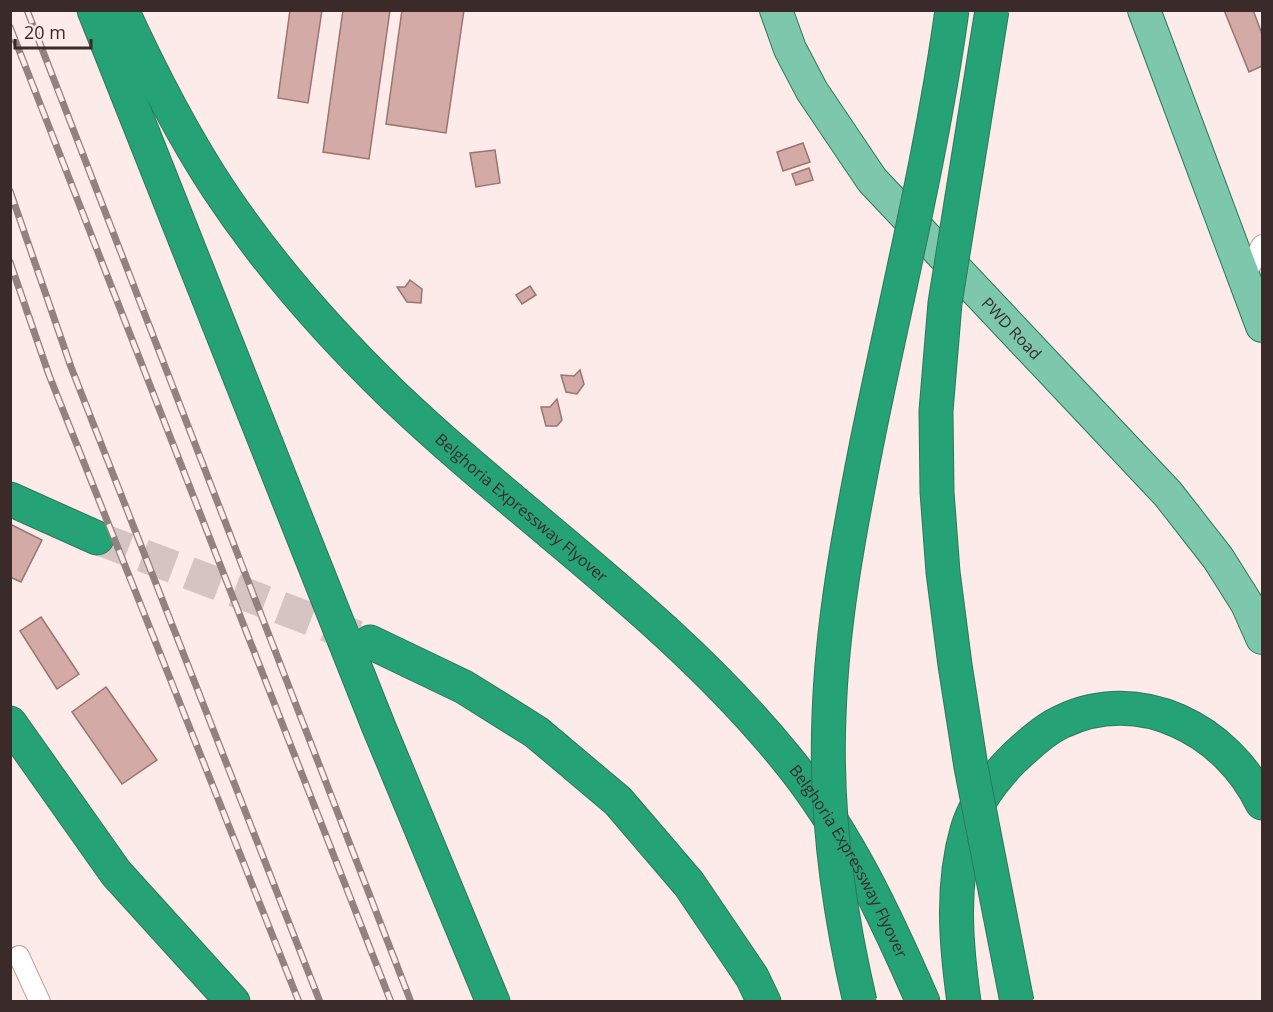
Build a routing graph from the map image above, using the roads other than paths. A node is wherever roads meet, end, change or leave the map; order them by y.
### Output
1 (94, 10) edge
2 (122, 10) edge
3 (776, 10) edge
4 (952, 10) edge
5 (992, 10) edge
6 (1144, 10) edge
7 (1263, 245) edge
8 (1245, 277) junction
9 (1263, 326) edge
10 (10, 499) edge
11 (97, 538) tunnel mouth
12 (1263, 638) edge
13 (370, 642) tunnel mouth
14 (10, 723) edge
15 (1263, 803) edge
16 (19, 956) dead end
17 (40, 1002) edge
18 (233, 1002) edge
19 (494, 1002) edge
20 (764, 1002) edge
21 (860, 1002) edge
22 (923, 1002) edge
23 (964, 1002) edge
24 (1017, 1002) edge

1 - 19 highway
2 - 22 highway, Belghoria Expressway Flyover
3 - 12 main road, PWD Road
4 - 21 highway, bridge
5 - 24 highway, bridge
6 - 8 main road
7 - 8 street
8 - 9 main road
10 - 11 highway
13 - 20 highway
14 - 18 highway
15 - 23 highway
16 - 17 street

